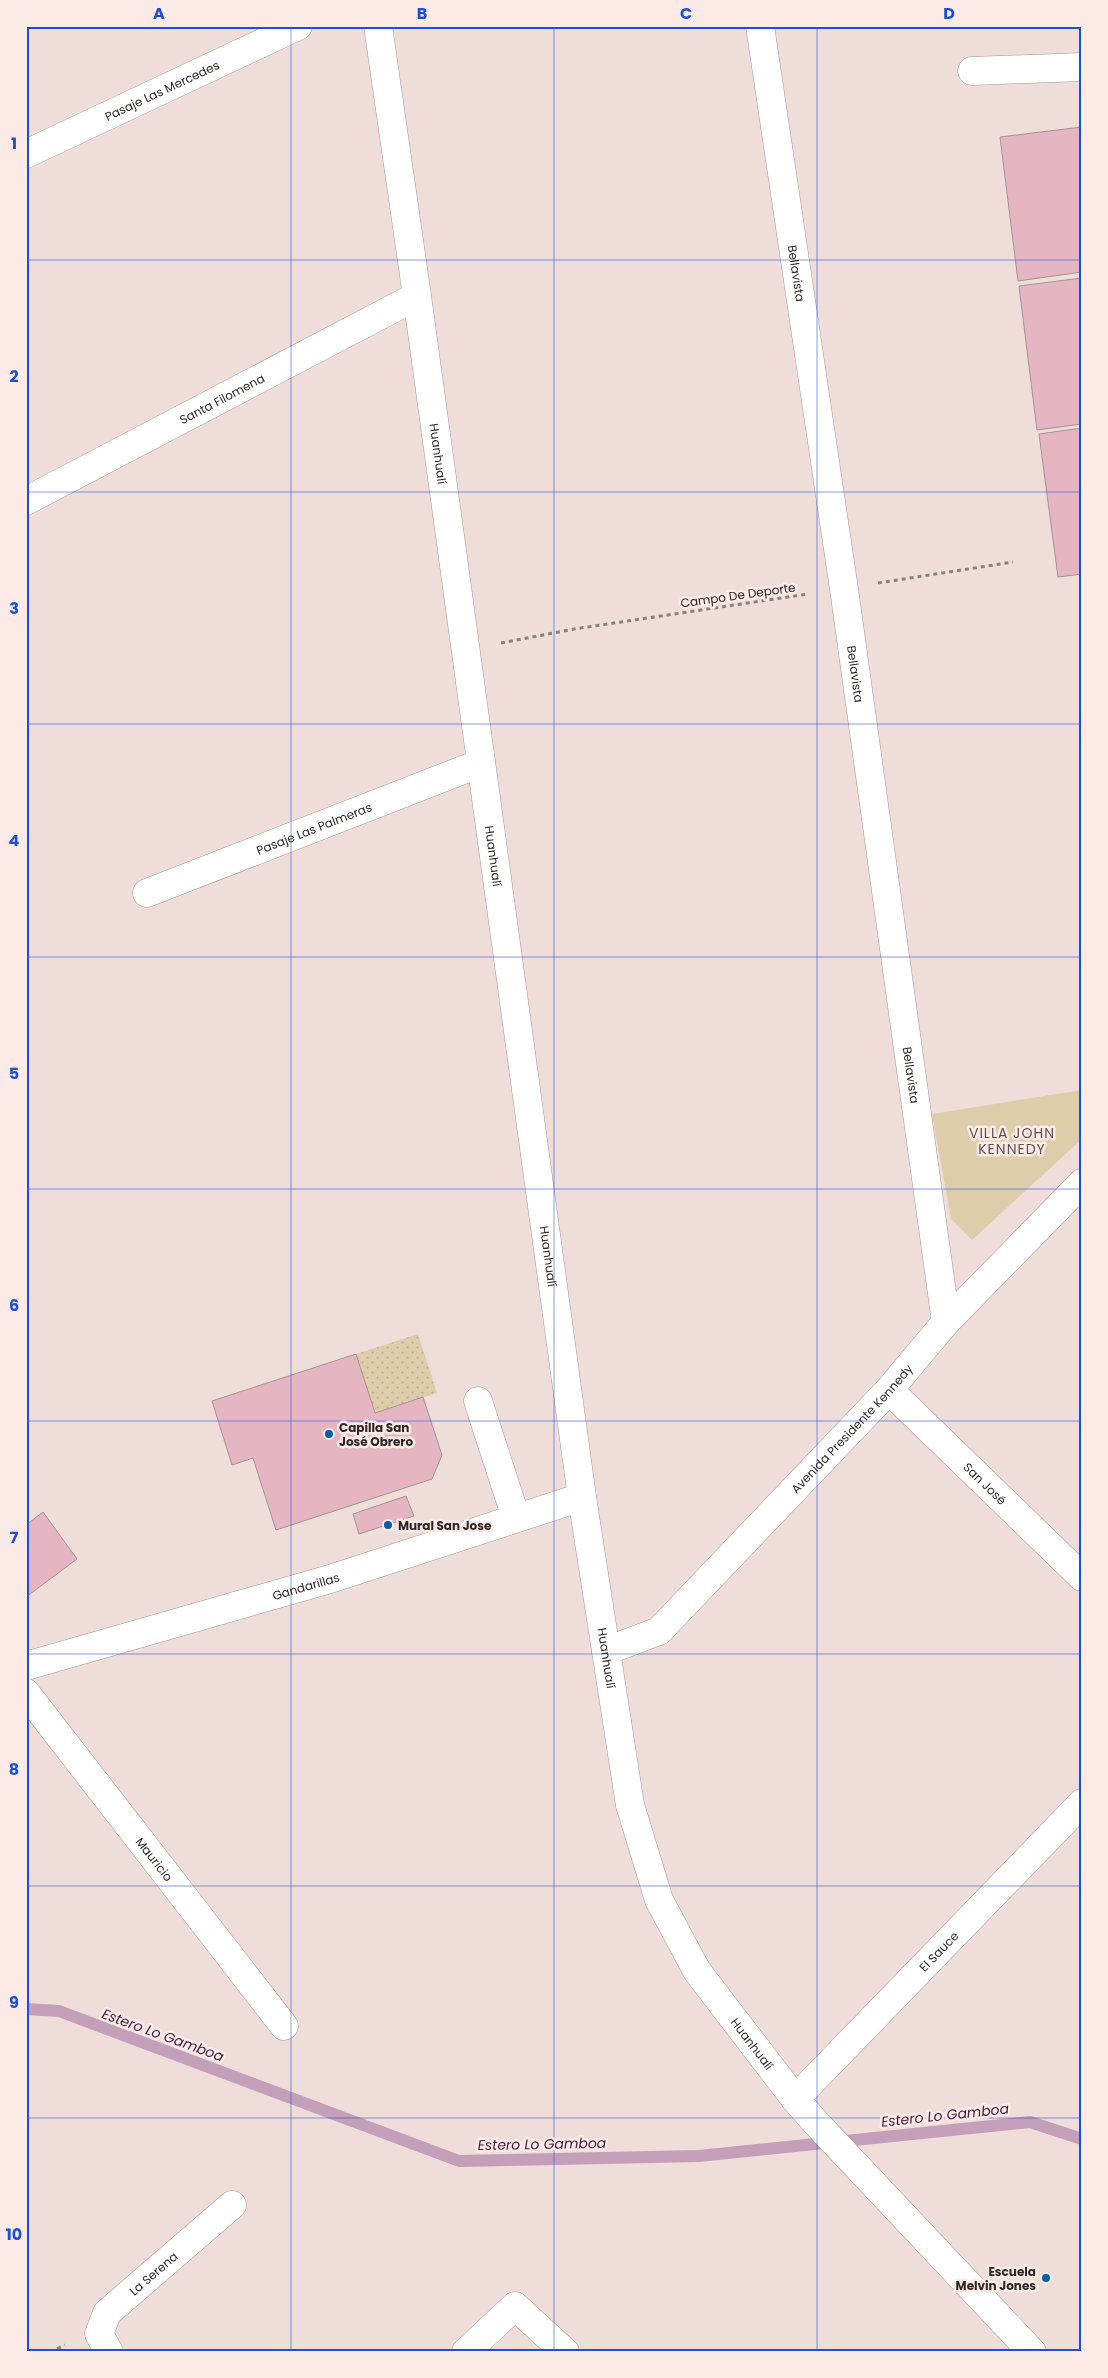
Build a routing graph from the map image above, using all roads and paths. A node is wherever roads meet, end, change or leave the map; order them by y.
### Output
1 (298, 26) edge
2 (378, 26) edge
3 (760, 26) edge
4 (1082, 67) edge
5 (972, 71) dead end
6 (26, 154) edge
7 (417, 296) junction
8 (26, 501) edge
9 (1013, 562) dead end
10 (844, 589) junction
11 (466, 650) junction
12 (481, 763) junction
13 (147, 893) dead end
14 (1082, 1183) edge
15 (946, 1322) junction
16 (889, 1390) junction
17 (478, 1401) dead end
18 (582, 1497) junction
19 (516, 1518) junction
20 (1082, 1577) edge
21 (606, 1651) junction
22 (26, 1666) edge
23 (26, 1693) edge
24 (1082, 1803) edge
25 (284, 2026) dead end
26 (795, 2099) junction
27 (232, 2205) dead end
28 (109, 2352) edge
29 (466, 2352) edge
30 (565, 2352) edge
31 (1032, 2352) edge

1 - 6 street, Pasaje Las Mercedes
2 - 7 street, Huanhualí
3 - 10 street, Bellavista
4 - 5 street
7 - 8 street, Santa Filomena
7 - 11 street, Huanhualí
9 - 10 path, Campo De Deporte
10 - 11 path, Campo De Deporte
10 - 15 street, Bellavista
11 - 12 street, Huanhualí
12 - 13 street, Pasaje Las Palmeras
12 - 18 street, Huanhualí
14 - 15 street, Avenida Presidente Kennedy
15 - 16 street, Avenida Presidente Kennedy
16 - 20 street, San José
16 - 21 street, Avenida Presidente Kennedy
17 - 19 street
18 - 19 street, Gandarillas
18 - 21 street, Huanhualí
19 - 22 street, Gandarillas
21 - 26 street, Huanhualí
23 - 25 street, Mauricio
24 - 26 street, El Sauce
26 - 31 street, Huanhualí
27 - 28 street, La Serena
29 - 30 street

